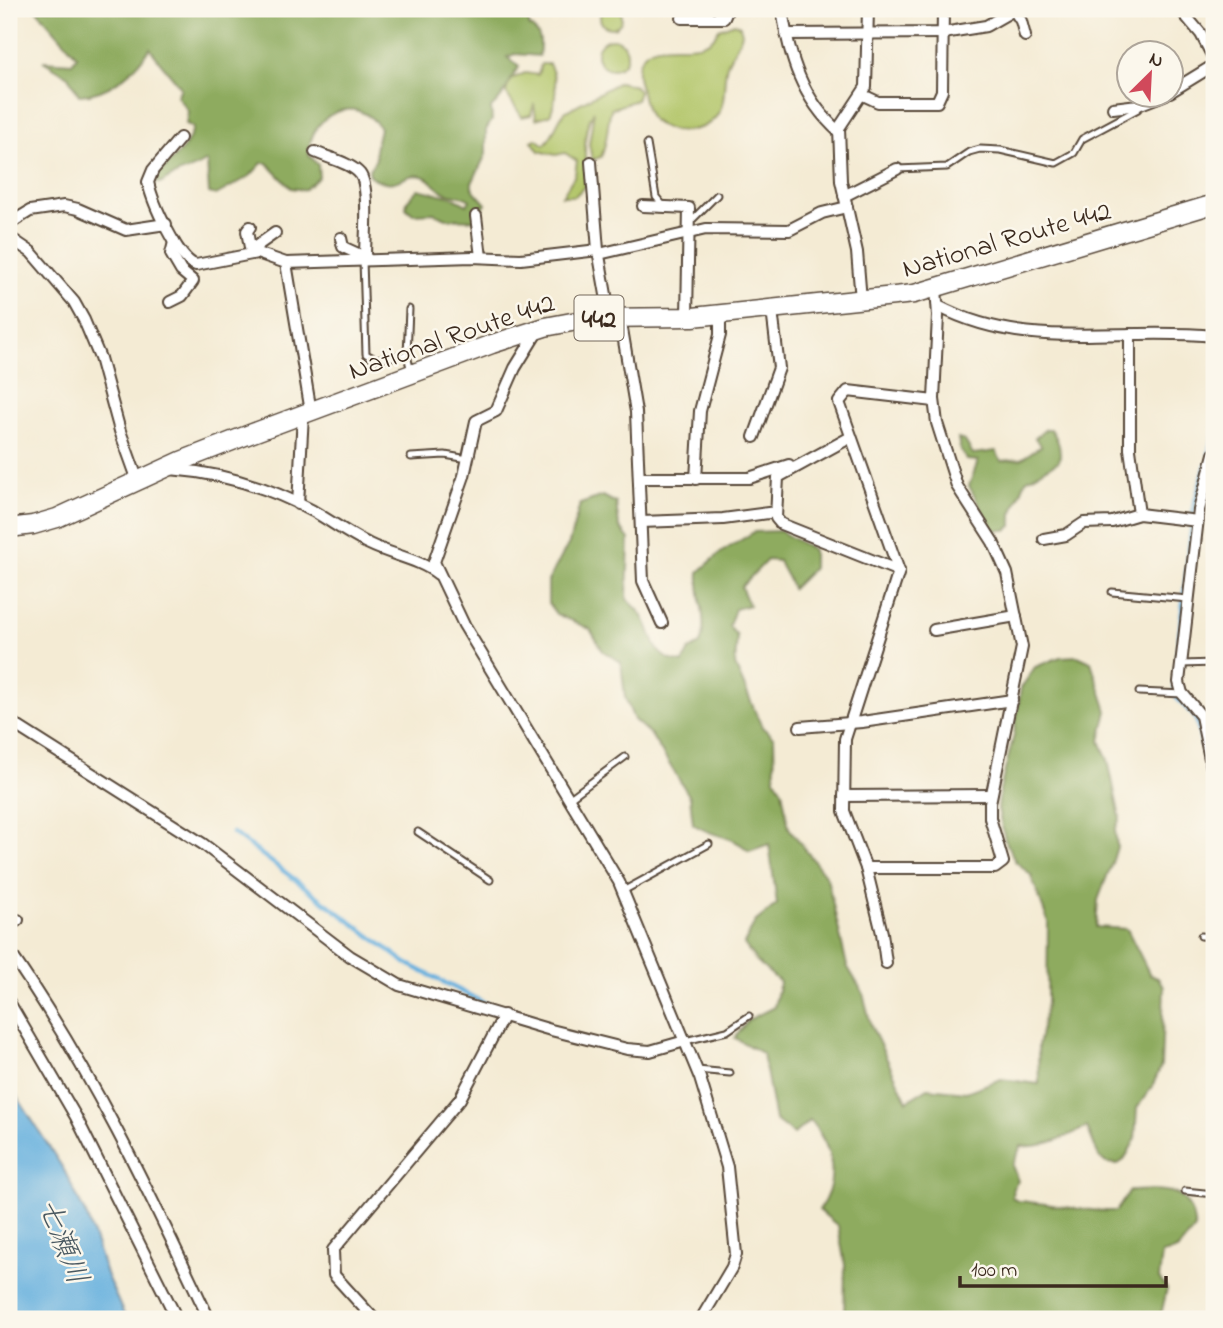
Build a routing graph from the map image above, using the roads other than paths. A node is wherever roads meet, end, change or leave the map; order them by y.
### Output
1 (728, 9) edge
2 (782, 9) edge
3 (868, 9) edge
4 (943, 9) edge
5 (1180, 9) edge
6 (1021, 10) edge
7 (682, 18) dead end
8 (943, 33) junction
9 (786, 34) junction
10 (868, 35) junction
11 (1025, 36) dead end
12 (1214, 59) edge
13 (1214, 65) edge
14 (1184, 83) edge
15 (863, 95) junction
16 (1135, 108) edge
17 (839, 132) junction
18 (180, 138) dead end
19 (647, 144) dead end
20 (315, 152) dead end
21 (592, 162) dead end
22 (898, 169) joint
23 (716, 195) dead end
24 (845, 201) junction
25 (1214, 204) edge
26 (643, 206) dead end
27 (671, 206) junction
28 (476, 216) dead end
29 (9, 224) edge
30 (166, 224) junction
31 (250, 227) dead end
32 (690, 228) junction
33 (275, 233) dead end
34 (9, 237) edge
35 (341, 238) dead end
36 (174, 242) junction
37 (251, 251) junction
38 (599, 252) junction
39 (481, 257) junction
40 (365, 258) junction
41 (286, 263) junction
42 (937, 297) junction
43 (861, 300) junction
44 (170, 302) dead end
45 (409, 309) dead end
46 (772, 310) junction
47 (720, 315) junction
48 (615, 317) junction
49 (687, 317) junction
50 (539, 329) junction
51 (1130, 334) junction
52 (1214, 336) edge
53 (407, 355) junction
54 (412, 374) junction
55 (934, 401) junction
56 (307, 413) junction
57 (754, 437) dead end
58 (851, 437) junction
59 (1214, 454) edge
60 (411, 457) dead end
61 (468, 459) junction
62 (797, 466) junction
63 (164, 469) junction
64 (640, 478) junction
65 (696, 479) junction
66 (138, 481) junction
67 (298, 504) junction
68 (776, 512) junction
69 (1139, 514) junction
70 (1198, 521) junction
71 (641, 522) junction
72 (9, 528) edge
73 (1044, 539) dead end
74 (899, 571) junction
75 (438, 574) junction
76 (1112, 592) dead end
77 (1188, 599) junction
78 (1016, 616) junction
79 (662, 623) dead end
80 (934, 630) dead end
81 (1214, 663) edge
82 (1181, 664) junction
83 (1139, 692) dead end
84 (1183, 694) junction
85 (1012, 700) junction
86 (1214, 712) edge
87 (1202, 717) junction
88 (9, 721) edge
89 (849, 722) junction
90 (800, 727) dead end
91 (625, 757) dead end
92 (1214, 778) edge
93 (990, 795) junction
94 (844, 796) junction
95 (570, 798) junction
96 (418, 832) dead end
97 (709, 844) dead end
98 (866, 868) junction
99 (490, 880) dead end
100 (623, 891) junction
101 (1201, 936) dead end
102 (1214, 937) edge
103 (9, 951) edge
104 (886, 963) dead end
105 (9, 1002) edge
106 (504, 1015) junction
107 (749, 1016) dead end
108 (685, 1041) junction
109 (697, 1070) junction
110 (730, 1073) dead end
111 (1185, 1191) dead end
112 (1214, 1194) edge
113 (177, 1319) edge
114 (209, 1319) edge
115 (374, 1319) edge
116 (701, 1319) edge

1 - 7 street
2 - 9 street
3 - 10 street
4 - 8 street
5 - 12 street
6 - 8 street
6 - 11 street
8 - 10 street
8 - 15 street
9 - 10 street
9 - 17 street
10 - 15 street
13 - 14 street
15 - 17 street
16 - 22 lane
17 - 24 street
18 - 30 street
19 - 27 lane
20 - 40 street
21 - 38 street
22 - 24 street
23 - 32 lane
24 - 32 street
24 - 43 street
25 - 42 highway, National Route 442 / 442
26 - 27 street
27 - 32 street
28 - 39 street
29 - 30 street
30 - 36 street
31 - 37 street
32 - 38 street
32 - 49 street
33 - 37 street
34 - 66 street
35 - 40 street
36 - 37 street
36 - 44 street
37 - 41 street
38 - 39 street
38 - 48 street
39 - 40 street
40 - 41 street
40 - 53 lane
41 - 56 street
42 - 43 highway, National Route 442 / 442
42 - 51 street
42 - 55 street
43 - 46 highway, National Route 442 / 442
45 - 53 lane
46 - 47 highway, National Route 442 / 442
46 - 57 street
47 - 49 highway, National Route 442 / 442
47 - 65 street
48 - 49 highway, National Route 442 / 442
48 - 50 highway, National Route 442 / 442
48 - 64 street
50 - 54 highway, National Route 442 / 442
50 - 61 street
51 - 52 street
51 - 69 street
53 - 54 lane
54 - 56 highway, National Route 442 / 442
55 - 58 street
55 - 78 street
56 - 63 highway, National Route 442 / 442
56 - 67 street
58 - 62 street
58 - 74 street
59 - 70 street
60 - 61 lane
61 - 75 street
62 - 65 street
62 - 68 street
63 - 66 highway, National Route 442 / 442
63 - 67 street
64 - 65 street
64 - 71 street
66 - 72 highway, National Route 442 / 442
67 - 75 street
68 - 71 street
68 - 74 street
69 - 70 street
69 - 73 street
70 - 77 street
71 - 79 street
74 - 89 street
75 - 95 street
76 - 77 lane
77 - 82 street
78 - 80 street
78 - 85 street
81 - 82 lane
82 - 84 street
83 - 84 lane
84 - 87 street
85 - 89 street
85 - 93 street
86 - 87 lane
87 - 92 street
88 - 106 street
89 - 90 street
89 - 94 street
91 - 95 lane
93 - 94 street
93 - 98 street
94 - 98 street
95 - 100 street
96 - 99 lane
97 - 100 lane
98 - 104 street
100 - 108 street
101 - 102 lane
103 - 114 street
105 - 113 street
106 - 108 street
106 - 115 street
107 - 108 lane
108 - 109 street
109 - 110 lane
109 - 116 street
111 - 112 lane

